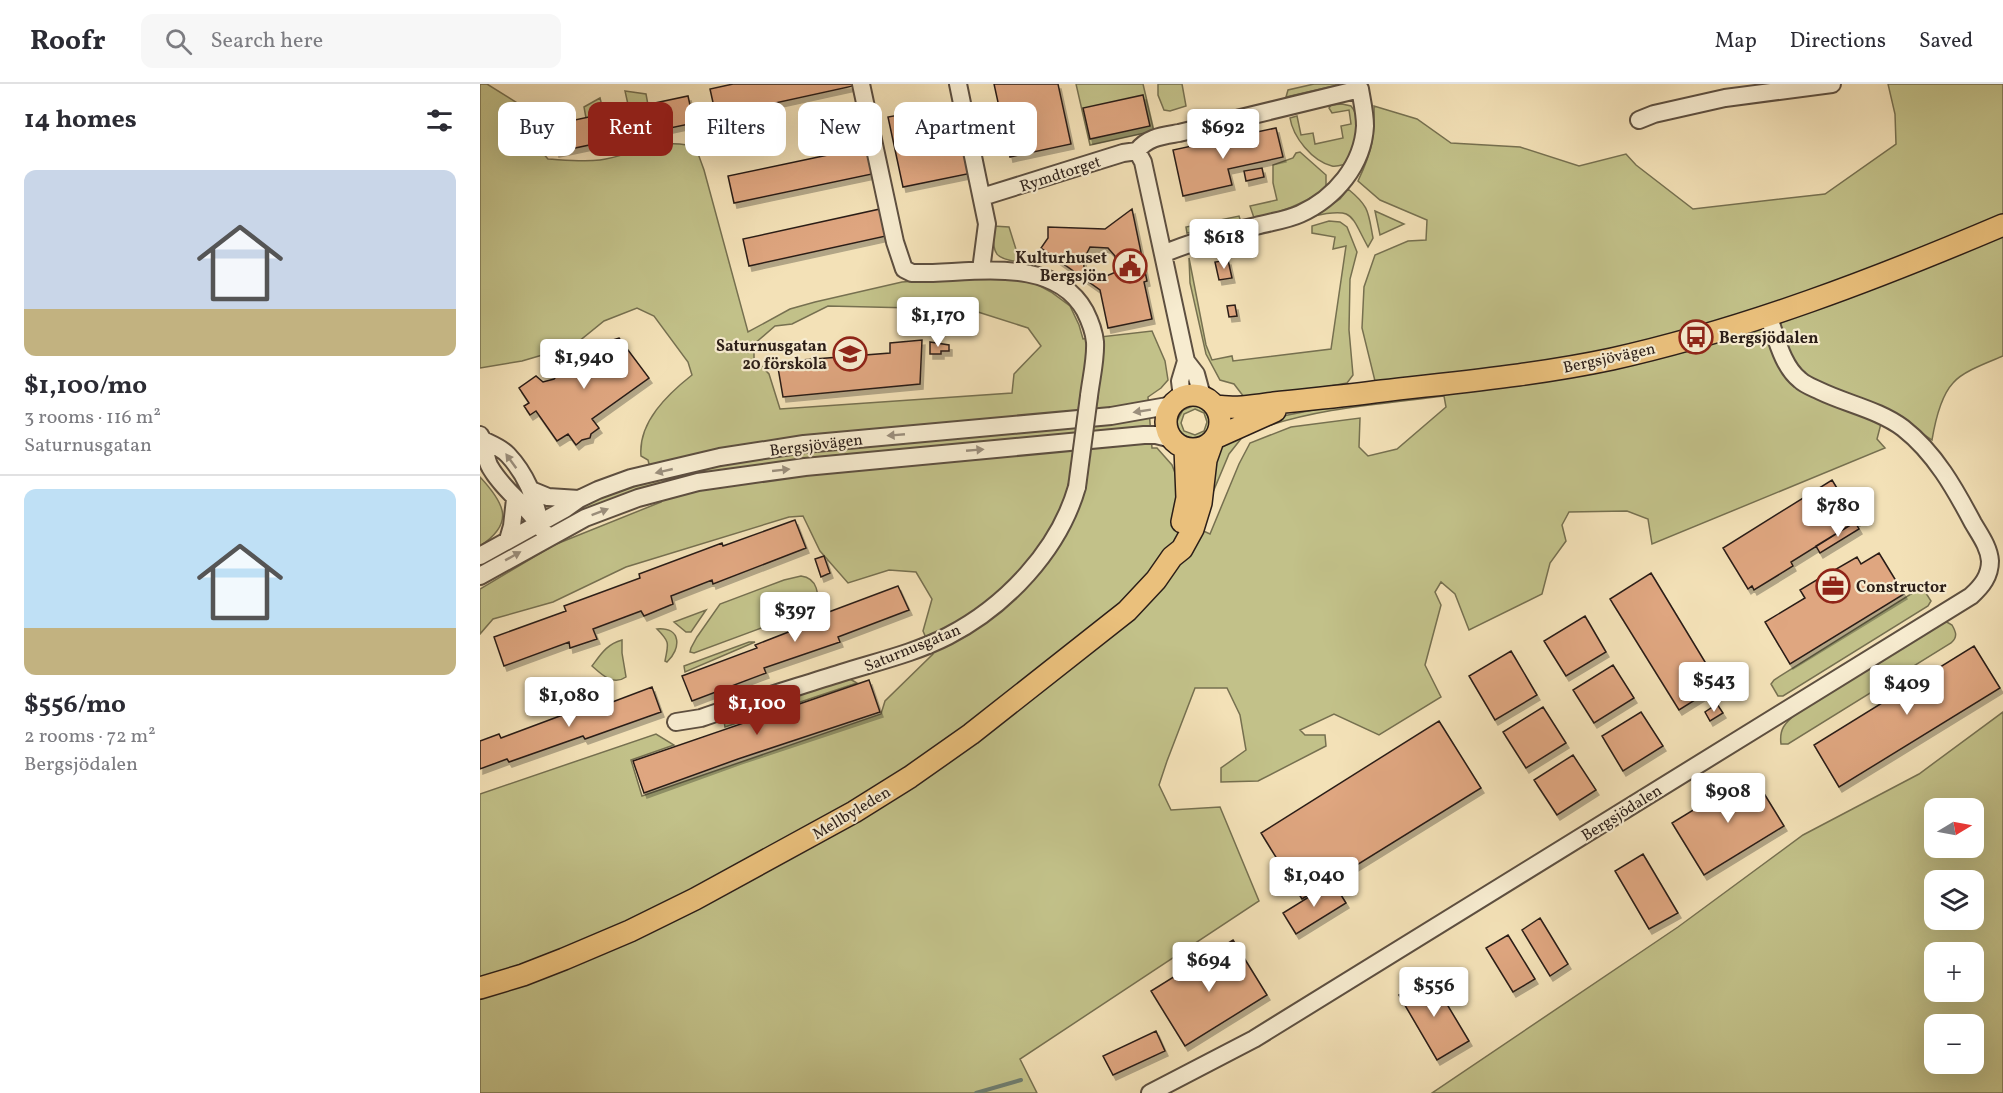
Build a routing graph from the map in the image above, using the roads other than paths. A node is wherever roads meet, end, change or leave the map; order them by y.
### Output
1 (861, 84) edge
2 (958, 84) edge
3 (1832, 84) edge
4 (1359, 87) edge
5 (1639, 120) dead end
6 (1137, 151) junction
7 (982, 197) junction
8 (2003, 225) edge
9 (1163, 254) junction
10 (981, 270) junction
11 (1768, 315) junction
12 (1193, 401) junction
13 (1304, 401) junction
14 (481, 439) edge
15 (1214, 440) junction
16 (1179, 444) junction
17 (531, 490) junction
18 (515, 499) junction
19 (579, 499) junction
20 (543, 531) junction
21 (508, 540) junction
22 (480, 556) edge
23 (1172, 557) junction
24 (480, 576) edge
25 (676, 722) dead end
26 (480, 987) edge
27 (1150, 1093) edge

1 - 10 street, Saturnusgatan
2 - 7 street
3 - 5 street
4 - 6 street, Rymdtorget
4 - 9 street
6 - 7 street, Rymdtorget
6 - 9 street
7 - 10 street
8 - 11 main road, Bergsjövägen
9 - 12 street
10 - 25 street, Saturnusgatan, bridge
11 - 13 main road, Bergsjövägen
11 - 27 street, Bergsjödalen
12 - 13 main road, Bergsjövägen
12 - 15 main road
12 - 16 main road
12 -> 19 street, Bergsjövägen
13 - 15 main road, Bergsjövägen
17 -> 14 street
14 - 18 street
15 - 16 main road, Bergsjövägen
15 - 23 main road, Mellbyleden
20 -> 16 street, Bergsjövägen
16 - 23 main road, Mellbyleden
17 - 19 street
17 - 20 street
18 - 20 street
18 - 21 street
19 - 20 street, Bergsjövägen
20 - 21 street, Bergsjövägen
24 -> 20 street, Bergsjövägen
21 - 22 street, Bergsjövägen
23 - 26 main road, Mellbyleden

